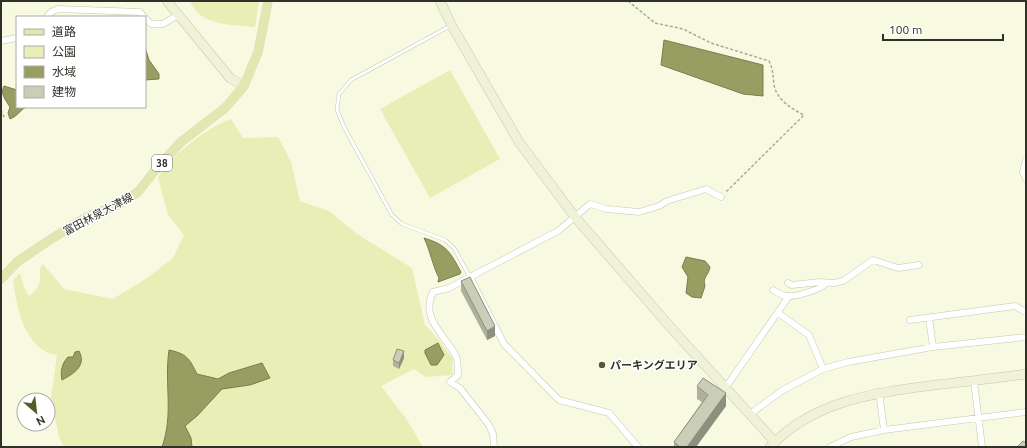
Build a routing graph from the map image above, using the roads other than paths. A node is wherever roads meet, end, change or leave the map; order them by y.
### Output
1 (167, 1) edge
2 (268, 1) edge
3 (440, 1) edge
4 (178, 15) junction
5 (48, 16) edge
6 (144, 16) edge
7 (146, 18) edge
8 (452, 26) junction
9 (16, 38) edge
10 (1, 41) edge
11 (244, 86) junction
12 (1026, 160) edge
13 (1026, 179) edge
14 (721, 197) road end
15 (575, 217) junction
16 (919, 265) dead end
17 (470, 277) junction
18 (1, 279) edge
19 (788, 283) dead end
20 (826, 283) junction
21 (773, 290) dead end
22 (789, 296) junction
23 (1026, 312) edge
24 (778, 313) junction
25 (929, 318) junction
26 (910, 320) dead end
27 (1026, 337) edge
28 (933, 347) junction
29 (823, 369) junction
30 (1026, 374) edge
31 (974, 380) junction
32 (726, 387) junction
33 (879, 392) junction
34 (1026, 412) edge
35 (750, 414) junction
36 (979, 418) junction
37 (884, 430) junction
38 (772, 445) edge
39 (494, 447) edge
40 (638, 447) edge
41 (830, 447) edge
42 (982, 447) edge

1 - 4 street
2 - 11 main road, 富田林泉大津線 / 38
3 - 8 street
4 - 7 street
4 - 11 street
5 - 6 street
8 - 15 street
8 - 17 lane
9 - 10 street
11 - 18 main road, 富田林泉大津線 / 38
12 - 13 street
14 - 15 street
15 - 17 street
15 - 32 street
16 - 20 street
17 - 39 street
17 - 40 street
19 - 20 street
20 - 22 street
21 - 22 street
22 - 24 street
23 - 25 street
24 - 29 street
24 - 32 street
25 - 26 street
25 - 28 street
27 - 28 street
28 - 29 street
29 - 35 street
30 - 31 street
31 - 33 street
31 - 36 street
32 - 35 street
33 - 37 street
33 - 38 street
34 - 36 street
35 - 38 street
36 - 37 street
36 - 42 street
37 - 41 street

